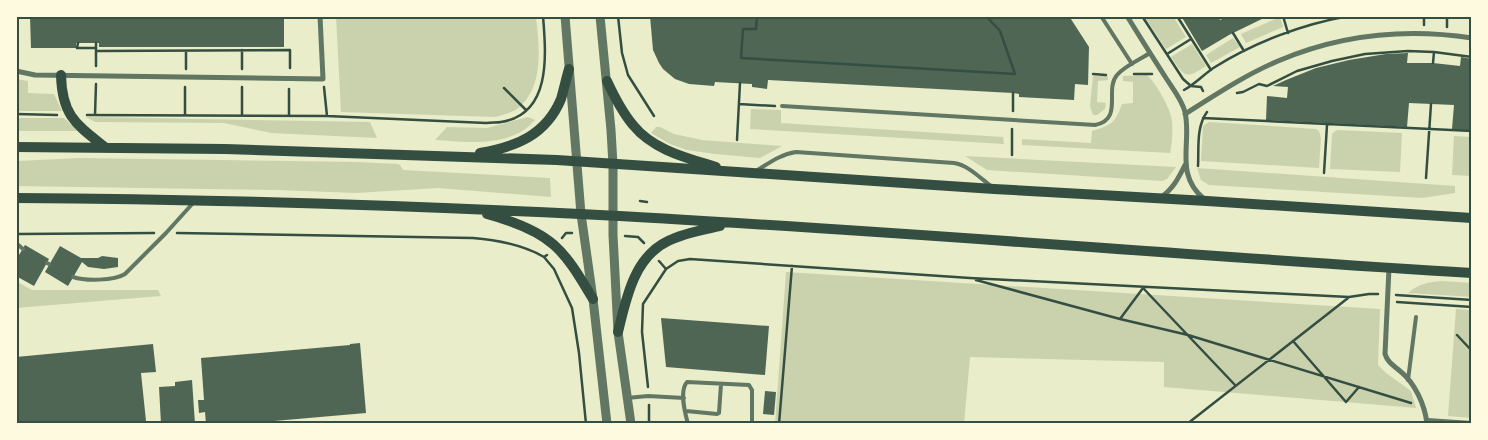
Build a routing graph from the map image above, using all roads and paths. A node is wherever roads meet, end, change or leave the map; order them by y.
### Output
1 (320, 16) edge
2 (543, 16) edge
3 (565, 16) edge
4 (600, 16) edge
5 (618, 16) edge
6 (757, 16) edge
7 (986, 16) edge
8 (1101, 16) edge
9 (1127, 16) edge
10 (1142, 16) edge
11 (1177, 16) edge
12 (1283, 16) edge
13 (1325, 16) edge
14 (1350, 16) edge
15 (1327, 21) junction
16 (1233, 33) dead end
17 (1288, 33) junction
18 (1191, 38) junction
19 (1472, 38) edge
20 (78, 43) dead end
21 (290, 50) dead end
22 (1244, 52) junction
23 (1434, 52) junction
24 (1150, 53) junction
25 (1166, 54) junction
26 (1472, 57) edge
27 (1433, 63) dead end
28 (1132, 64) junction
29 (569, 69) junction
30 (1211, 70) junction
31 (16, 72) edge
32 (61, 75) junction
33 (323, 79) junction
34 (607, 81) junction
35 (740, 83) dead end
36 (1192, 86) junction
37 (504, 88) dead end
38 (1232, 93) dead end
39 (1176, 95) junction
40 (1206, 101) junction
41 (739, 104) junction
42 (1431, 104) dead end
43 (782, 106) joint
44 (526, 110) junction
45 (16, 114) edge
46 (1185, 114) junction
47 (63, 115) dead end
48 (83, 115) dead end
49 (327, 116) junction
50 (654, 116) dead end
51 (1203, 118) junction
52 (1327, 125) junction
53 (1429, 129) junction
54 (1472, 132) edge
55 (737, 140) dead end
56 (16, 147) edge
57 (106, 148) junction
58 (465, 156) junction
59 (577, 161) junction
60 (613, 165) junction
61 (1185, 165) junction
62 (1198, 166) dead end
63 (731, 172) junction
64 (751, 173) junction
65 (1324, 173) dead end
66 (1426, 178) dead end
67 (994, 190) junction
68 (16, 198) edge
69 (1159, 198) junction
70 (197, 200) junction
71 (640, 201) dead end
72 (1207, 201) junction
73 (647, 202) dead end
74 (466, 209) junction
75 (581, 214) junction
76 (613, 216) junction
77 (1472, 218) edge
78 (730, 223) junction
79 (166, 233) junction
80 (16, 234) edge
81 (16, 243) edge
82 (555, 245) junction
83 (23, 249) dead end
84 (652, 252) junction
85 (544, 257) junction
86 (792, 266) junction
87 (1390, 268) junction
88 (666, 269) junction
89 (1472, 273) edge
90 (73, 277) dead end
91 (970, 278) junction
92 (1143, 288) junction
93 (1388, 294) junction
94 (1349, 297) junction
95 (593, 299) junction
96 (1472, 300) edge
97 (1388, 302) junction
98 (1472, 307) edge
99 (1416, 317) dead end
100 (1120, 319) junction
101 (618, 332) junction
102 (1457, 334) dead end
103 (1188, 335) junction
104 (1292, 341) junction
105 (1472, 351) edge
106 (1268, 360) junction
107 (1323, 376) junction
108 (1408, 380) junction
109 (720, 384) junction
110 (1235, 385) junction
111 (1359, 387) junction
112 (648, 396) junction
113 (627, 398) junction
114 (684, 398) junction
115 (1423, 406) junction
116 (686, 411) junction
117 (1427, 422) edge
118 (1472, 423) edge
119 (586, 424) edge
120 (607, 424) edge
121 (631, 424) edge
122 (649, 424) edge
123 (688, 424) edge
124 (752, 424) edge
125 (779, 424) edge
126 (1186, 424) edge

1 - 33 street
2 - 44 path
3 - 29 street
4 - 34 street
5 - 50 path
6 - 7 path
8 - 28 lane
9 - 24 street
10 - 25 path
11 - 18 path
12 - 17 path
13 - 15 path
14 - 15 path
15 - 17 path
16 - 22 path
17 - 22 path
18 - 25 path
18 - 30 path
19 - 40 street
20 - 21 path
22 - 30 path
23 - 26 path
23 - 27 path
23 - 38 path
24 - 28 lane
24 - 39 street
25 - 36 path
28 - 43 lane
29 - 58 main road
29 - 59 street
30 - 36 path
31 - 32 street
32 - 33 street
32 - 57 main road
33 - 49 path
34 - 60 street
34 - 63 main road
35 - 41 path
36 - 39 path
36 - 40 path
37 - 44 path
39 - 46 street
40 - 46 street
40 - 51 path
41 - 43 path
41 - 55 path
42 - 53 path
44 - 49 path
45 - 47 path
46 - 61 street
48 - 49 path
51 - 52 path
51 - 62 path
52 - 53 path
52 - 65 path
53 - 54 path
53 - 66 path
56 - 57 main road
57 - 58 main road
58 - 59 main road
59 - 60 main road
59 - 75 street
60 - 63 main road
60 - 76 street
61 - 69 street
61 - 72 street
63 - 64 main road
64 - 67 main road
64 - 67 lane
67 - 69 main road
68 - 70 main road
69 - 72 main road
70 - 74 main road
70 - 79 lane
71 - 73 path
72 - 77 main road
74 - 75 main road
74 - 82 main road
75 - 76 main road
75 - 95 street
76 - 78 main road
76 - 101 street
78 - 84 main road
78 - 87 main road
79 - 80 path
79 - 85 path
79 - 90 lane
81 - 83 lane
82 - 85 path
82 - 95 main road
84 - 88 path
84 - 101 main road
85 - 119 path
86 - 88 path
86 - 91 path
86 - 125 path
87 - 89 main road
87 - 93 street
88 - 112 path
91 - 92 path
91 - 100 path
92 - 94 path
92 - 100 path
92 - 103 path
93 - 94 path
93 - 96 path
93 - 97 street
94 - 104 path
95 - 120 street
97 - 98 path
97 - 108 street
99 - 108 lane
100 - 103 path
101 - 113 street
102 - 105 path
103 - 106 path
103 - 110 path
104 - 106 path
104 - 107 path
106 - 107 path
106 - 110 path
107 - 111 path
107 - 111 path
108 - 115 street
109 - 114 lane
109 - 116 lane
109 - 124 lane
110 - 126 path
111 - 115 path
112 - 113 lane
112 - 114 lane
112 - 122 path
113 - 121 street
114 - 116 lane
115 - 117 street
116 - 123 lane
117 - 118 lane

